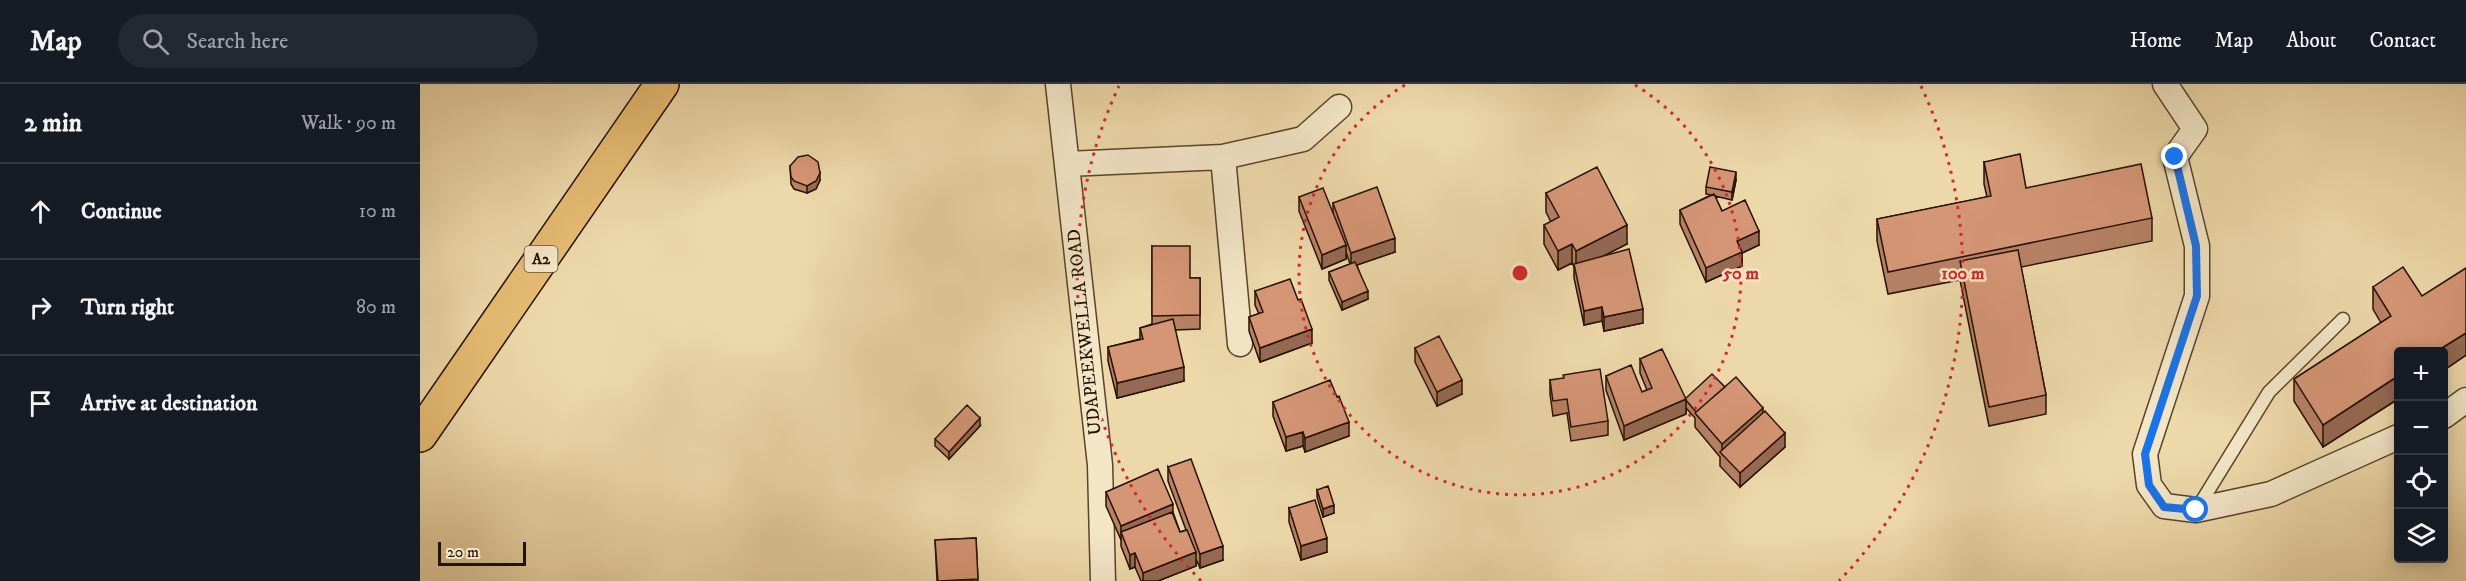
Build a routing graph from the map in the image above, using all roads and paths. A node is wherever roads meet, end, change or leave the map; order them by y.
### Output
1 (662, 84) edge
2 (1058, 84) edge
3 (2165, 84) edge
4 (1339, 107) dead end
5 (1222, 157) junction
6 (1067, 164) junction
7 (2343, 319) dead end
8 (1240, 344) dead end
9 (2466, 400) edge
10 (2448, 414) edge
11 (420, 433) edge
12 (2394, 439) edge
13 (2196, 510) junction
14 (1103, 581) edge

1 - 11 highway, A2
2 - 6 street, UDAPEEKWELLA ROAD
3 - 13 street
4 - 5 street
5 - 6 street
5 - 8 street
6 - 14 street, UDAPEEKWELLA ROAD
7 - 13 lane
9 - 10 street
12 - 13 street

